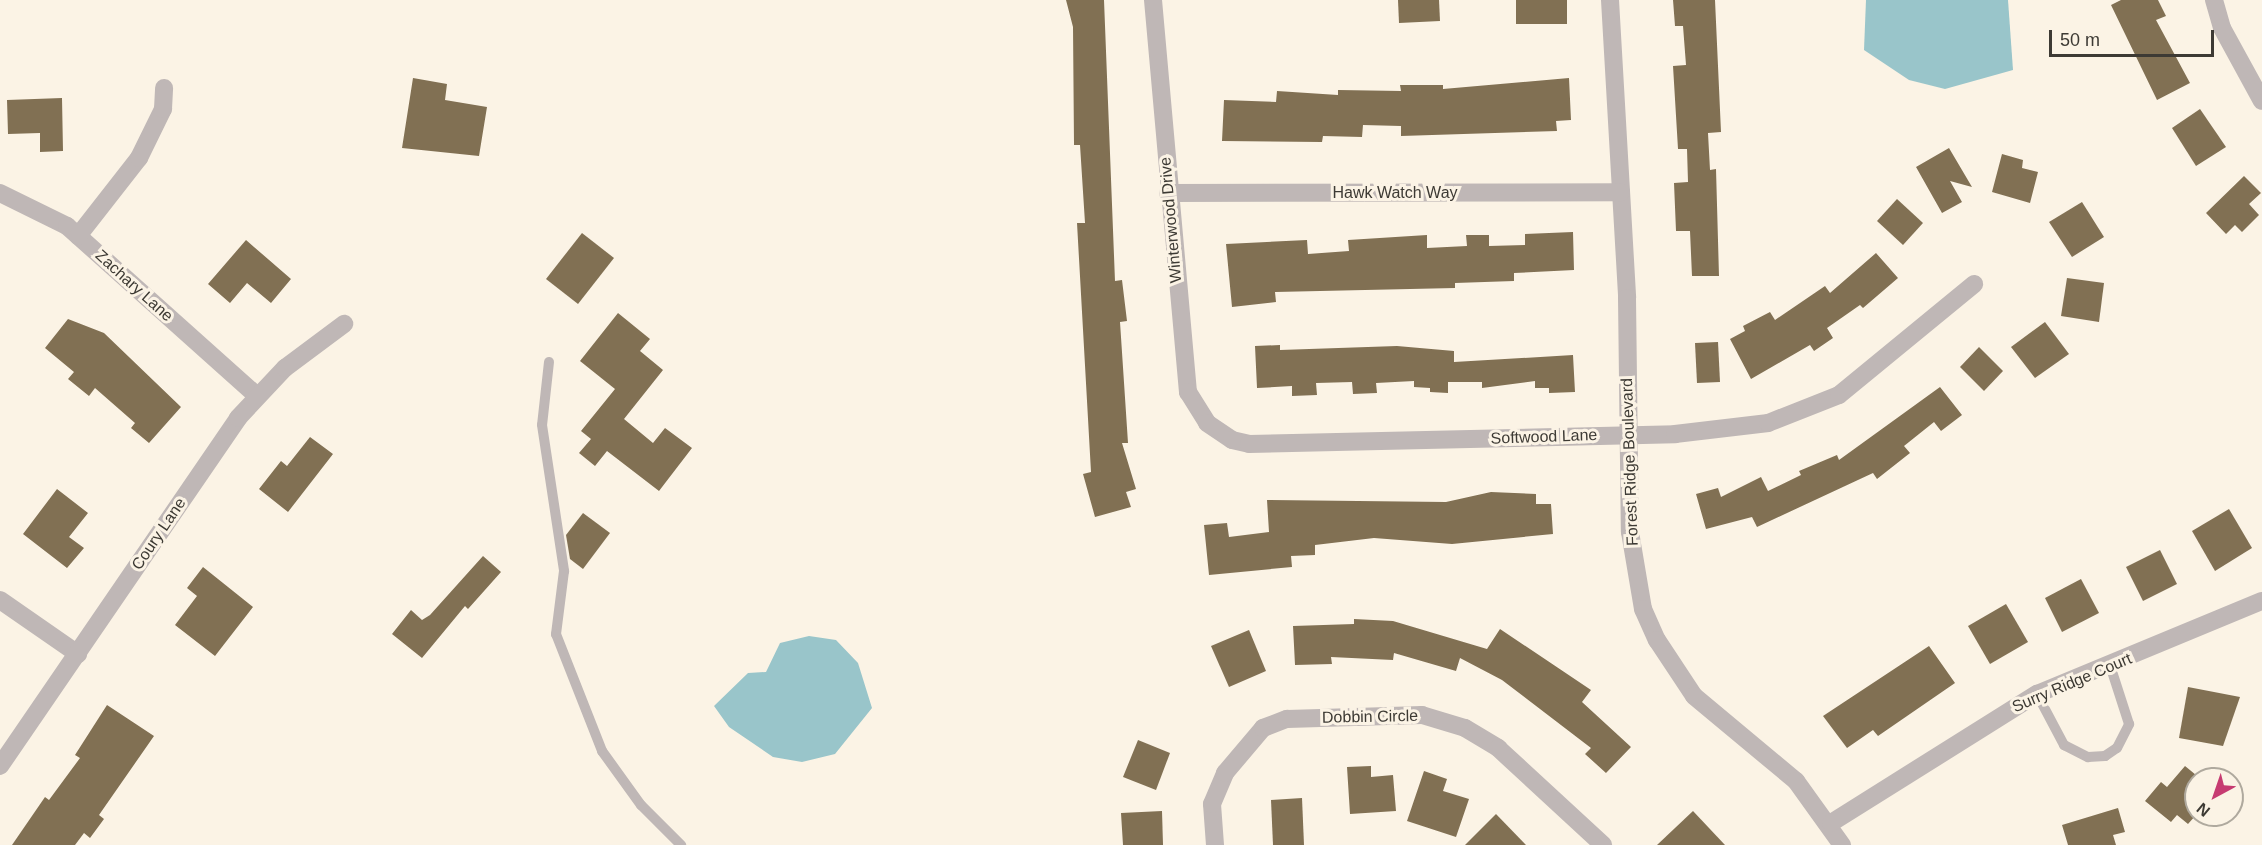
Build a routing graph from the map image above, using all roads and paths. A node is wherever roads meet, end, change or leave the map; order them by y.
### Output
1 (1153, 0) edge
2 (1610, 0) edge
3 (2214, 0) edge
4 (164, 88) dead end
5 (2262, 101) edge
6 (1621, 192) junction
7 (0, 193) edge
8 (1168, 193) junction
9 (78, 236) junction
10 (1974, 284) dead end
11 (344, 324) dead end
12 (549, 362) dead end
13 (257, 396) junction
14 (1215, 430) joint
15 (1631, 434) junction
16 (0, 600) edge
17 (2262, 601) edge
18 (78, 654) junction
19 (2110, 665) junction
20 (2037, 694) junction
21 (0, 766) edge
22 (1831, 823) junction
23 (681, 845) edge
24 (1215, 845) edge
25 (1603, 845) edge
26 (1842, 845) edge

1 - 8 street, Winterwood Drive
2 - 6 street, Forest Ridge Boulevard
3 - 5 street
4 - 9 street
6 - 8 street, Hawk Watch Way
6 - 15 street, Forest Ridge Boulevard
7 - 9 street, Zachary Lane
8 - 14 street, Winterwood Drive
9 - 13 street, Zachary Lane
10 - 15 street, Softwood Lane
11 - 13 street, Coury Lane
12 - 23 lane
13 - 18 street, Coury Lane
14 - 15 street, Softwood Lane
15 - 22 street, Forest Ridge Boulevard
16 - 18 street
17 - 19 street, Surry Ridge Court
18 - 21 street, Coury Lane
19 - 20 street, Surry Ridge Court
19 - 20 lane
20 - 22 street, Surry Ridge Court
22 - 26 street, Forest Ridge Boulevard
24 - 25 street, Dobbin Circle

